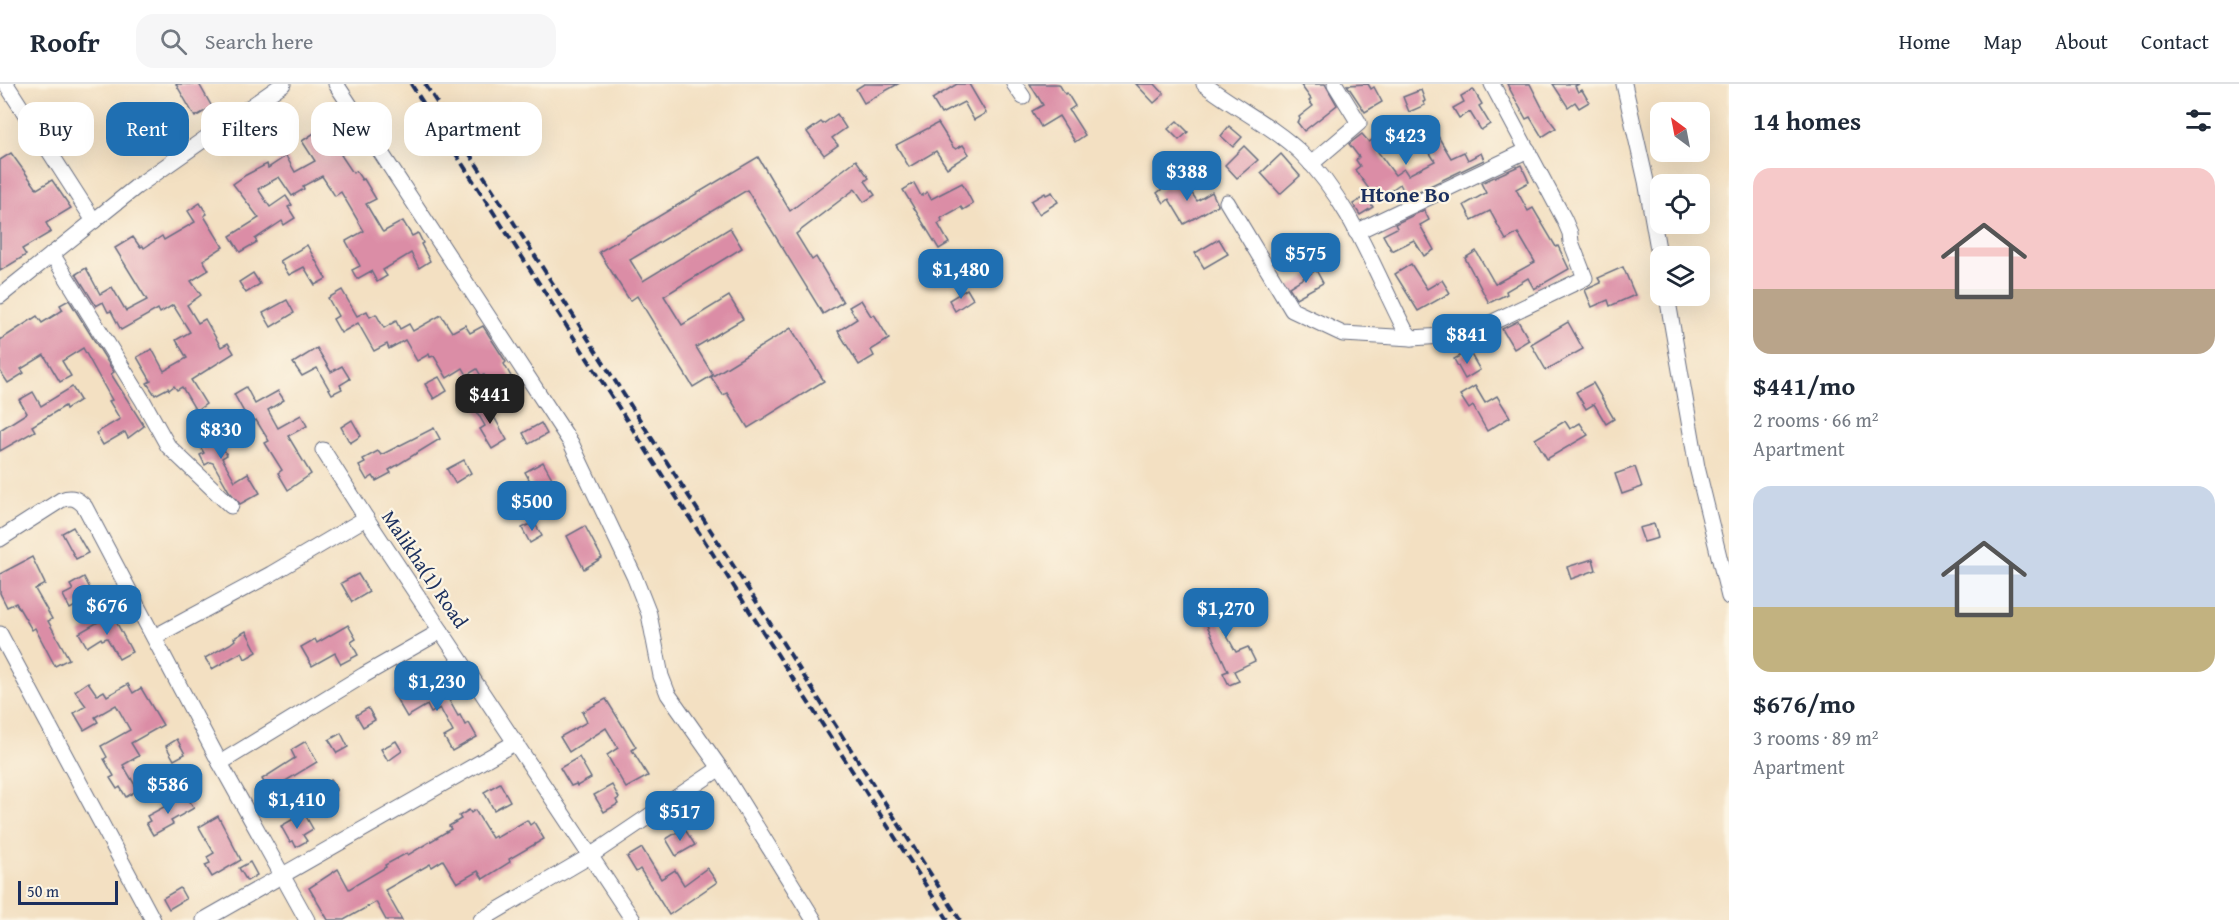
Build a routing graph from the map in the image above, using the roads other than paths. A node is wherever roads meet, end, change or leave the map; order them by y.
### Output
1 (6, 84) edge
2 (283, 84) edge
3 (336, 84) edge
4 (1014, 84) edge
5 (1204, 84) edge
6 (1335, 84) edge
7 (1492, 84) edge
8 (1624, 84) edge
9 (1023, 97) dead end
10 (1528, 150) junction
11 (1311, 164) junction
12 (1227, 202) dead end
13 (94, 221) junction
14 (1356, 232) junction
15 (1658, 246) edge
16 (52, 254) junction
17 (0, 296) edge
18 (1669, 306) edge
19 (1412, 338) junction
20 (323, 450) dead end
21 (231, 506) dead end
22 (366, 518) junction
23 (0, 539) edge
24 (1729, 597) edge
25 (441, 631) junction
26 (0, 634) edge
27 (154, 637) junction
28 (516, 742) junction
29 (220, 763) junction
30 (720, 768) junction
31 (590, 856) junction
32 (283, 876) junction
33 (153, 920) edge
34 (204, 920) edge
35 (308, 920) edge
36 (481, 920) edge
37 (633, 920) edge
38 (814, 920) edge

1 - 13 street
2 - 13 street
3 - 30 street
4 - 9 street
5 - 11 street
6 - 11 street
7 - 10 street
8 - 15 street
10 - 14 street
10 - 19 street
11 - 14 street
12 - 19 street
13 - 16 street
14 - 19 street
16 - 17 street
16 - 21 street
18 - 24 street
20 - 22 street, Malikha(1) Road
22 - 25 street, Malikha(1) Road
22 - 27 street
23 - 27 street
25 - 28 street, Malikha(1) Road
25 - 29 street
26 - 33 street
27 - 29 street
28 - 31 street, Malikha(1) Road
28 - 32 street
29 - 32 street
30 - 31 street
30 - 38 street
31 - 36 street
31 - 37 street, Malikha(1) Road
32 - 34 street
32 - 35 street

